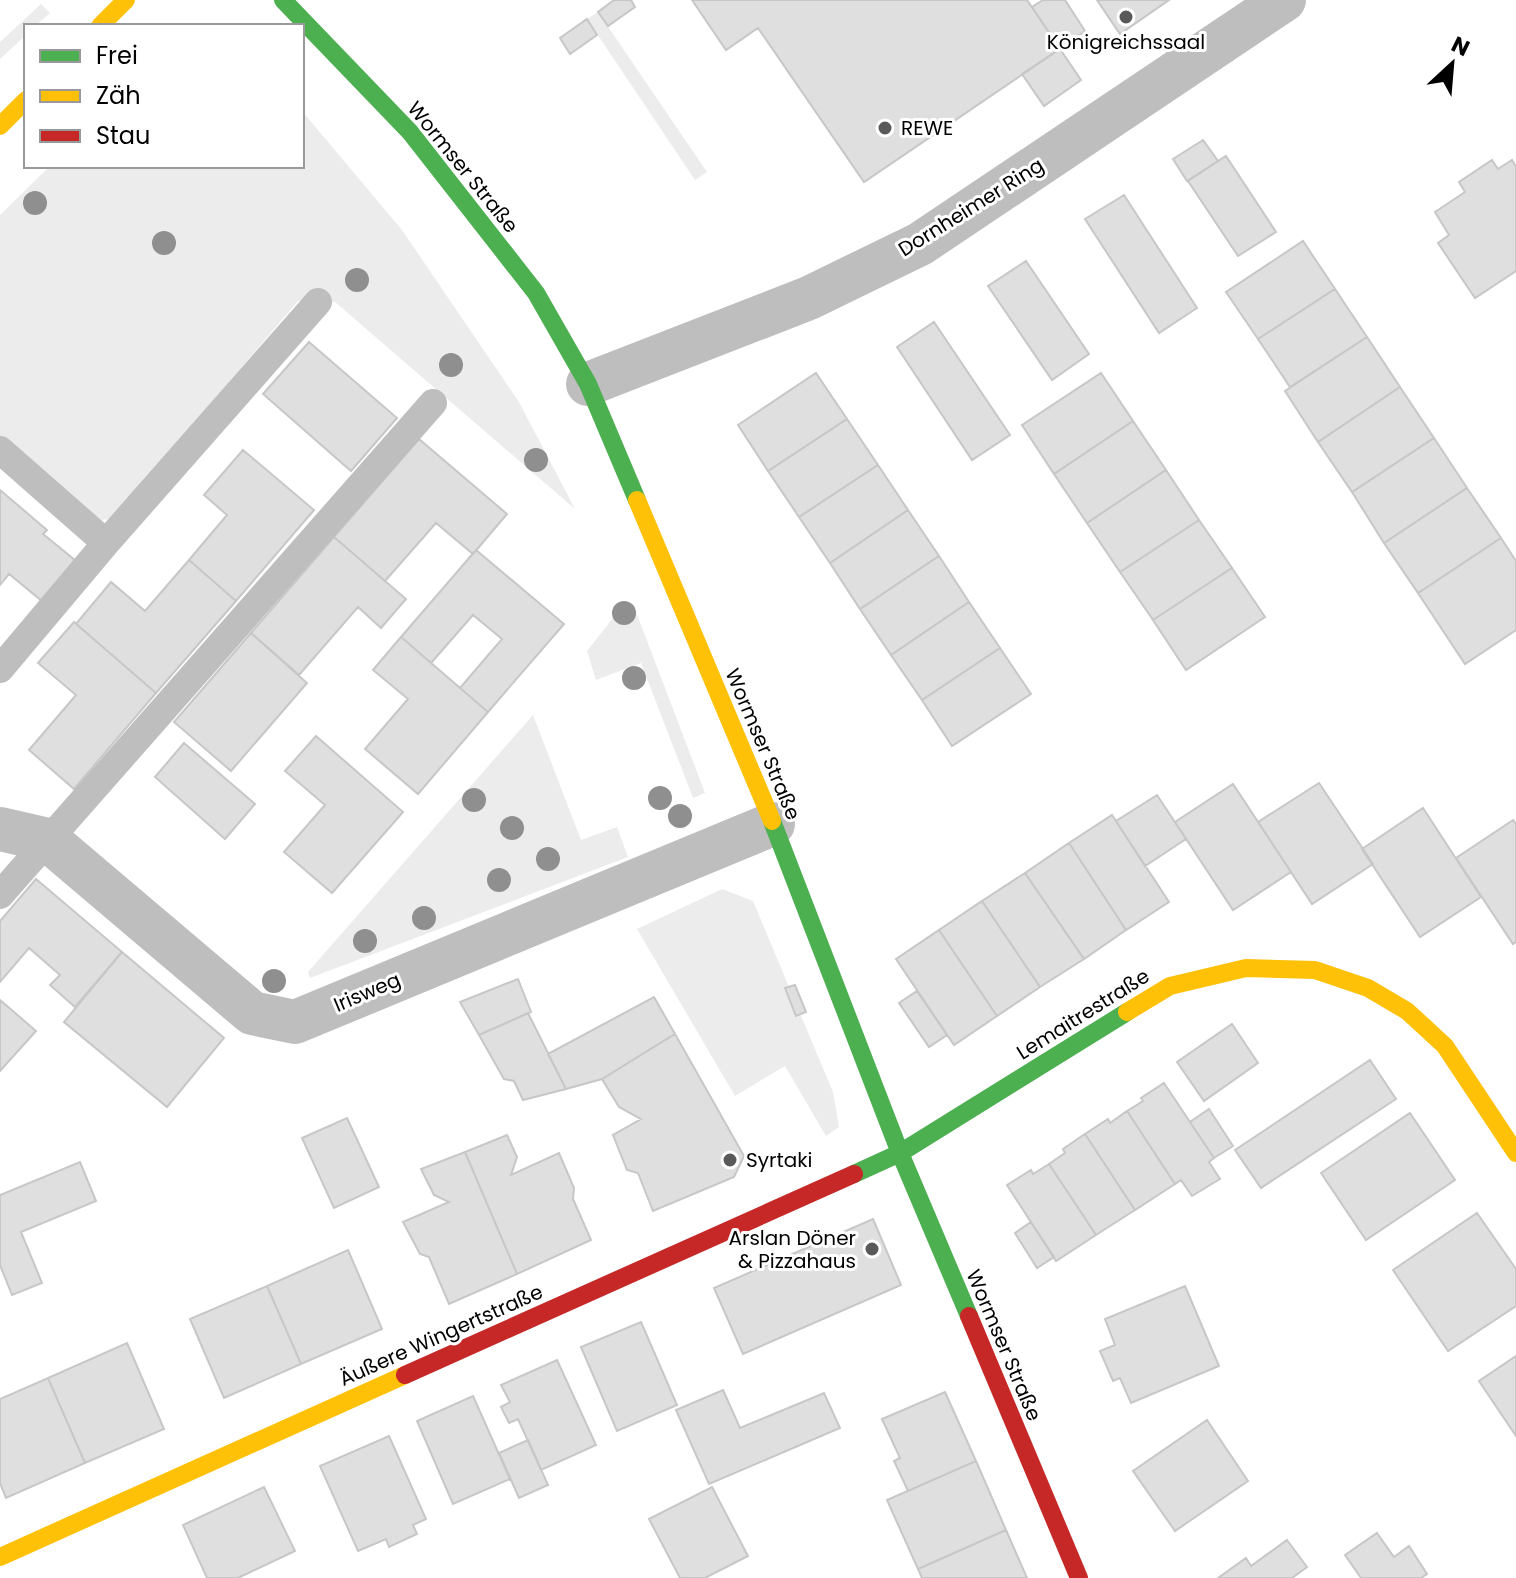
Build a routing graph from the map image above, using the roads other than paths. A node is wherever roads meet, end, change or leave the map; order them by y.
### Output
1 (126, 0) edge
2 (283, 0) edge
3 (1284, 0) edge
4 (102, 24) edge
5 (24, 102) edge
6 (0, 126) edge
7 (318, 302) dead end
8 (588, 384) junction
9 (433, 403) dead end
10 (0, 450) edge
11 (106, 543) junction
12 (0, 669) edge
13 (773, 824) junction
14 (0, 829) edge
15 (48, 840) junction
16 (0, 895) edge
17 (900, 1153) junction
18 (1516, 1153) edge
19 (0, 1557) edge
20 (1079, 1578) edge

1 - 4 street
2 - 8 street, Wormser Straße
3 - 8 street, Dornheimer Ring
5 - 6 street
7 - 11 lane
8 - 13 street, Wormser Straße
9 - 15 lane
10 - 11 lane
11 - 12 lane
13 - 15 street, Irisweg
13 - 17 street, Wormser Straße
14 - 15 street, Irisweg
15 - 16 lane
17 - 18 street, Lemaitrestraße
17 - 19 street, Äußere Wingertstraße
17 - 20 street, Wormser Straße

